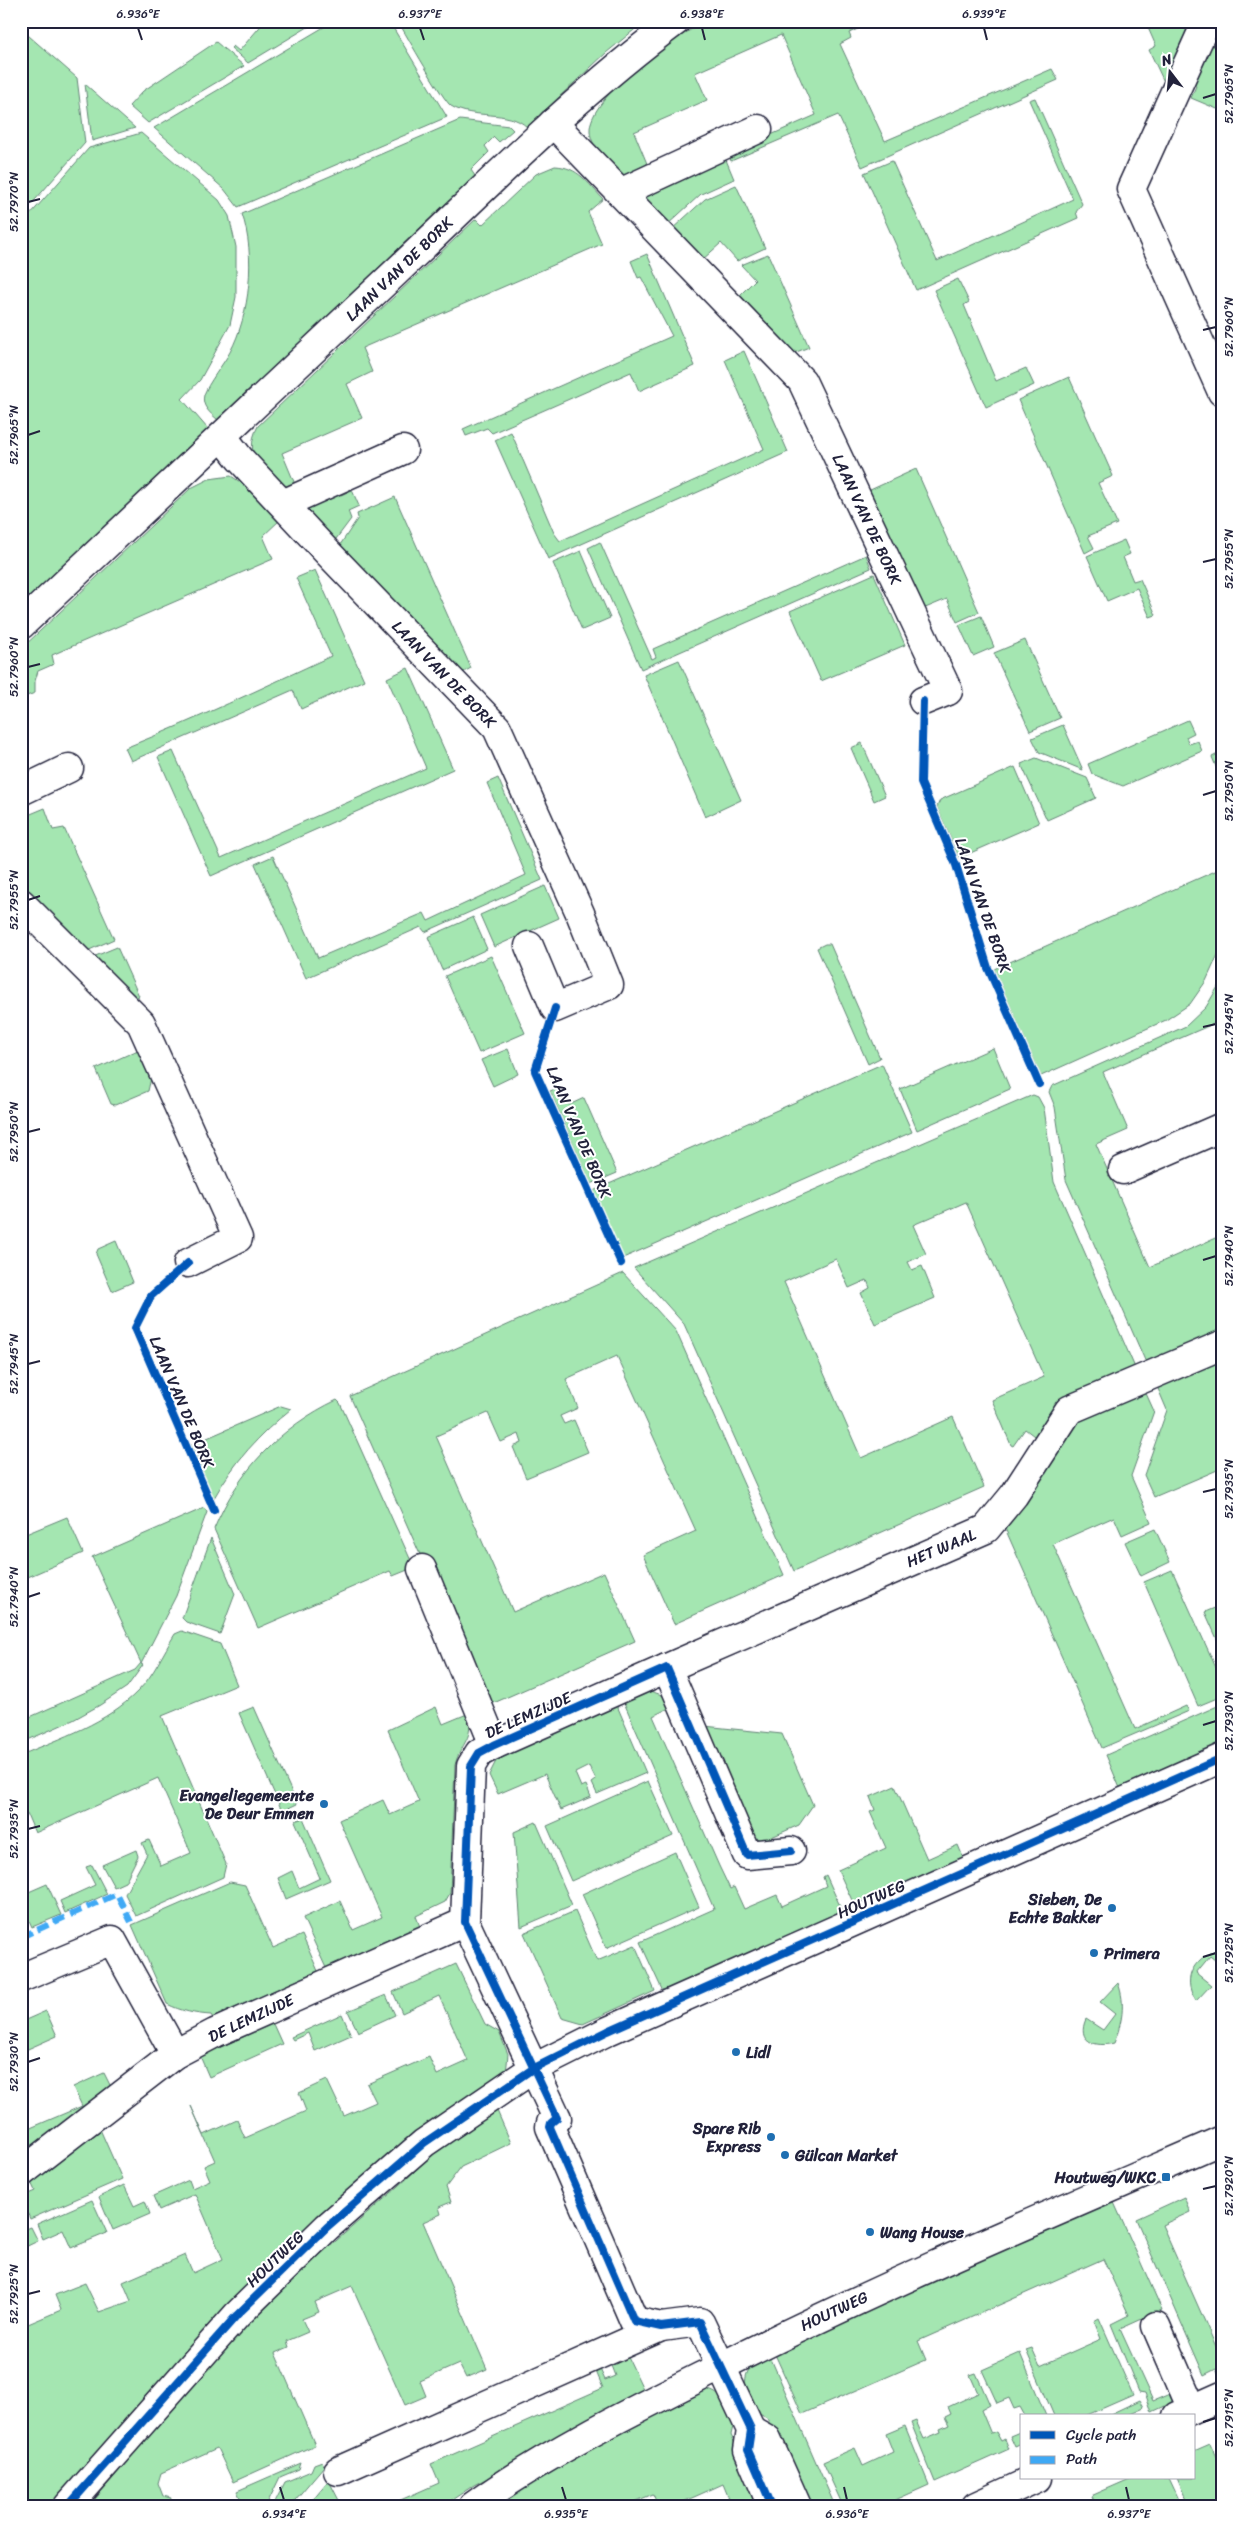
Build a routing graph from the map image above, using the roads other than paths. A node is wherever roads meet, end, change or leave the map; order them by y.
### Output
1 (676, 21) edge
2 (1207, 21) edge
3 (554, 123) junction
4 (758, 130) dead end
5 (622, 192) junction
6 (1222, 392) edge
7 (223, 437) junction
8 (403, 450) dead end
9 (284, 504) junction
10 (21, 625) edge
11 (923, 701) dead end
12 (69, 768) dead end
13 (21, 791) edge
14 (21, 904) edge
15 (528, 946) dead end
16 (1222, 1127) edge
17 (1124, 1170) dead end
18 (188, 1263) dead end
19 (1222, 1345) edge
20 (422, 1569) dead end
21 (667, 1668) junction
22 (494, 1745) junction
23 (1222, 1758) edge
24 (791, 1851) dead end
25 (465, 1922) junction
26 (21, 1978) edge
27 (175, 2054) junction
28 (534, 2068) junction
29 (1222, 2140) edge
30 (21, 2173) edge
31 (1156, 2326) dead end
32 (661, 2327) junction
33 (722, 2366) junction
34 (1222, 2396) edge
35 (1185, 2412) edge
36 (751, 2430) junction
37 (338, 2472) dead end
38 (1033, 2480) edge
39 (68, 2506) edge
40 (473, 2506) edge
41 (772, 2506) edge
42 (797, 2506) edge
43 (976, 2506) edge

1 - 3 street, LAAN VAN DE BORK
2 - 6 street
3 - 5 street, LAAN VAN DE BORK
3 - 7 street, LAAN VAN DE BORK
4 - 5 street
5 - 11 street, LAAN VAN DE BORK
7 - 9 street, LAAN VAN DE BORK
7 - 10 street, LAAN VAN DE BORK
8 - 9 street
9 - 15 street, LAAN VAN DE BORK
12 - 13 street
14 - 18 street
16 - 17 street
19 - 21 street, HET WAAL
20 - 22 street, DE LEMZIJDE
21 - 22 street, DE LEMZIJDE
21 - 24 street
22 - 25 street, DE LEMZIJDE
23 - 28 street, HOUTWEG
25 - 27 street, DE LEMZIJDE
25 - 28 street, DE LEMZIJDE
26 - 27 street
27 - 30 street, DE LEMZIJDE
28 - 32 street
28 - 39 street, HOUTWEG
29 - 33 street, HOUTWEG
31 - 35 street
32 - 33 street
32 - 37 street
33 - 36 street
33 - 40 street, HOUTWEG
34 - 35 street
36 - 41 street
36 - 42 street
38 - 43 street

